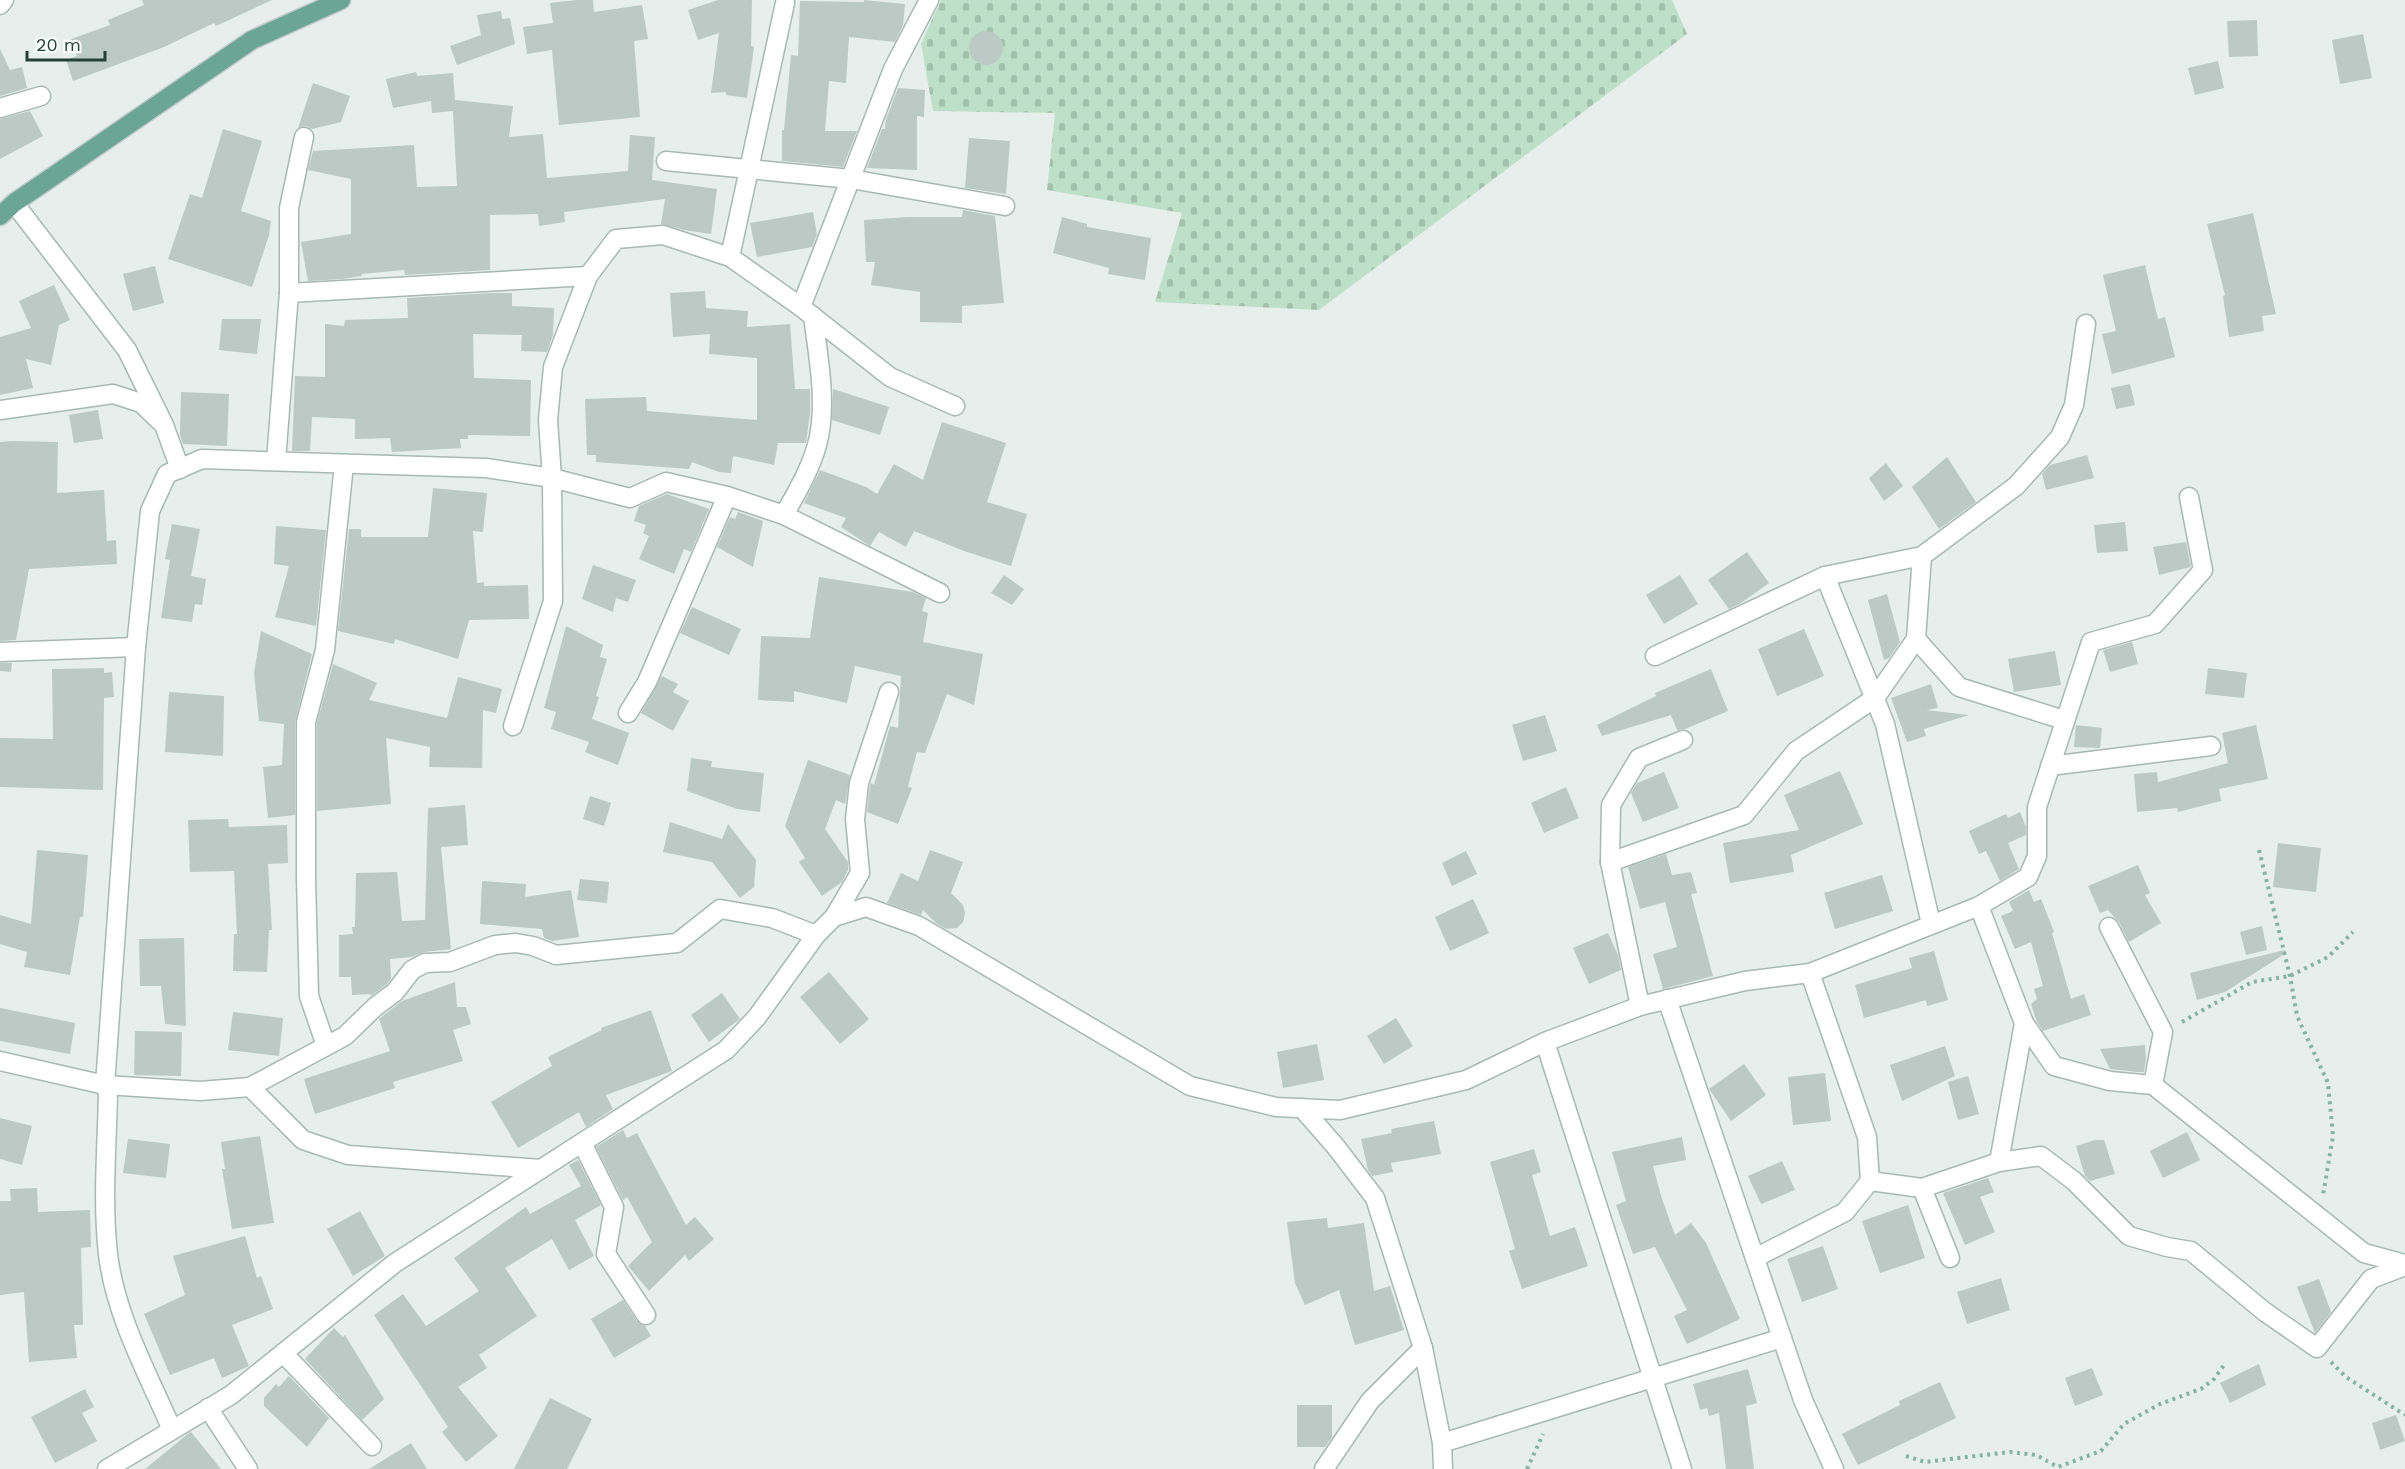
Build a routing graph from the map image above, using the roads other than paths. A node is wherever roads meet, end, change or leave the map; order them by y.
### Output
1 (4, 0) edge
2 (341, 0) edge
3 (929, 0) edge
4 (785, 3) dead end
5 (0, 5) edge
6 (40, 96) dead end
7 (0, 108) edge
8 (304, 137) dead end
9 (666, 161) dead end
10 (749, 169) junction
11 (850, 179) junction
12 (14, 203) junction
13 (1005, 206) dead end
14 (0, 216) edge
15 (730, 257) junction
16 (588, 276) junction
17 (289, 293) junction
18 (807, 311) junction
19 (2086, 324) dead end
20 (955, 406) dead end
21 (0, 410) edge
22 (164, 425) junction
23 (276, 462) junction
24 (344, 464) junction
25 (180, 469) junction
26 (552, 478) junction
27 (727, 496) junction
28 (2189, 497) dead end
29 (783, 515) junction
30 (1922, 556) junction
31 (1825, 576) junction
32 (940, 593) dead end
33 (1916, 639) junction
34 (136, 647) junction
35 (0, 652) edge
36 (1656, 656) dead end
37 (889, 692) dead end
38 (1875, 698) junction
39 (628, 713) dead end
40 (2064, 720) junction
41 (513, 726) dead end
42 (1683, 740) dead end
43 (2211, 746) dead end
44 (2050, 766) junction
45 (1610, 862) junction
46 (1979, 906) junction
47 (834, 917) junction
48 (1931, 924) junction
49 (2109, 927) dead end
50 (816, 935) junction
51 (1810, 973) junction
52 (1666, 999) junction
53 (1640, 1006) junction
54 (2024, 1023) junction
55 (1545, 1042) junction
56 (326, 1046) junction
57 (0, 1061) edge
58 (105, 1085) junction
59 (2153, 1085) junction
60 (250, 1087) junction
61 (1302, 1108) junction
62 (582, 1143) junction
63 (1999, 1162) junction
64 (541, 1169) junction
65 (1870, 1181) junction
66 (1922, 1188) junction
67 (1755, 1258) junction
68 (1950, 1258) dead end
69 (2405, 1265) edge
70 (646, 1315) dead end
71 (1782, 1338) junction
72 (1423, 1348) junction
73 (283, 1353) junction
74 (1652, 1376) junction
75 (208, 1408) junction
76 (172, 1430) junction
77 (1442, 1443) junction
78 (372, 1446) dead end
79 (107, 1469) edge
80 (248, 1469) edge
81 (1324, 1469) edge
82 (1443, 1469) edge
83 (1682, 1469) edge
84 (1834, 1469) edge

1 - 5 street
2 - 12 main road
3 - 11 street
4 - 10 street
6 - 7 street
8 - 17 street
9 - 10 street
10 - 11 street
10 - 15 street
11 - 13 street
11 - 18 street
12 - 14 main road
12 - 22 street
15 - 16 street
15 - 18 street
16 - 17 street
16 - 26 street
17 - 23 street
18 - 20 street
18 - 29 street
19 - 30 street
21 - 22 street
22 - 25 street
23 - 24 street
23 - 25 street
24 - 26 street
24 - 56 street
25 - 34 street
26 - 27 street
26 - 41 street
27 - 29 street
27 - 39 street
28 - 40 street
29 - 32 street
30 - 31 street
30 - 33 street
31 - 36 street
31 - 38 street
33 - 38 street
33 - 40 street
34 - 35 street
34 - 58 street
37 - 47 street
38 - 45 street
38 - 48 street
40 - 44 street
42 - 45 street
43 - 44 street
44 - 46 street
45 - 53 street
46 - 48 street
46 - 54 street
47 - 50 street
47 - 61 street
48 - 51 street
49 - 59 street
50 - 56 street
50 - 62 street
51 - 52 street
51 - 65 street
52 - 53 street
52 - 67 street
53 - 55 street
54 - 59 street
54 - 63 street
55 - 61 street
55 - 74 street
56 - 60 street
57 - 58 street
58 - 60 street
58 - 76 street
59 - 69 street
60 - 64 street
61 - 72 street
62 - 64 street
62 - 70 street
63 - 66 street
63 - 69 street
64 - 73 street
65 - 66 street
65 - 67 street
66 - 68 street
67 - 71 street
71 - 74 street
71 - 84 street
72 - 77 street
72 - 81 street
73 - 75 street
73 - 78 street
74 - 77 street
74 - 83 street
75 - 76 street
75 - 80 street
76 - 79 street
77 - 82 street

